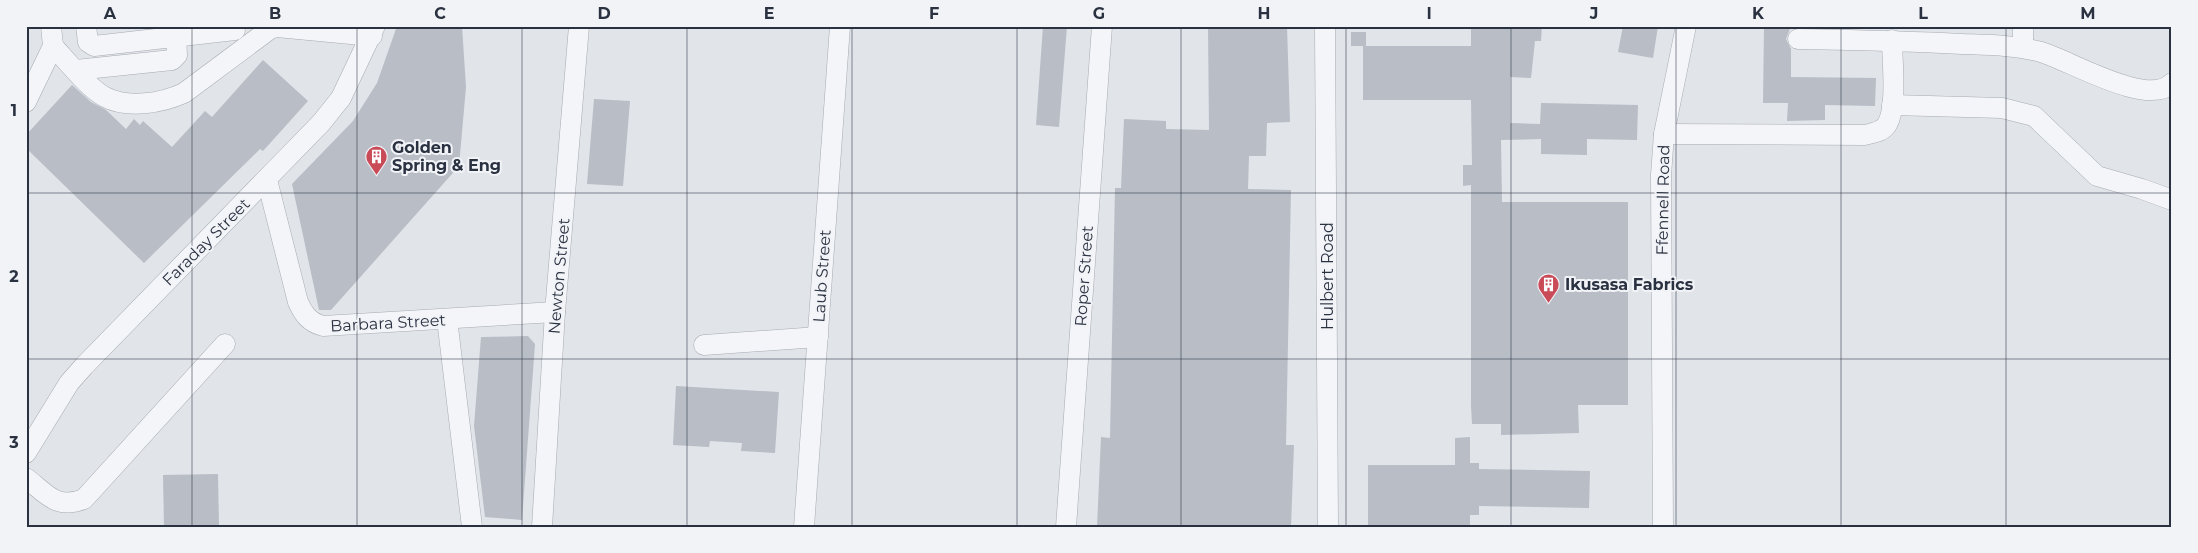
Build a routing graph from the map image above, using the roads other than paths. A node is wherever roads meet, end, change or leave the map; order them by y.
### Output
1 (86, 26) edge
2 (579, 26) edge
3 (840, 26) edge
4 (1102, 26) edge
5 (1325, 26) edge
6 (1686, 26) edge
7 (2023, 26) edge
8 (235, 28) edge
9 (373, 31) edge
10 (52, 36) edge
11 (176, 36) junction
12 (1798, 39) dead end
13 (1892, 40) junction
14 (2023, 47) junction
15 (238, 54) junction
16 (76, 70) junction
17 (2170, 89) edge
18 (26, 102) edge
19 (1892, 105) junction
20 (1664, 134) junction
21 (267, 180) junction
22 (2172, 200) edge
23 (555, 312) junction
24 (447, 319) junction
25 (818, 337) junction
26 (224, 344) dead end
27 (704, 345) dead end
28 (26, 453) edge
29 (26, 478) edge
30 (472, 527) edge
31 (542, 527) edge
32 (804, 527) edge
33 (1066, 527) edge
34 (1328, 527) edge
35 (1664, 527) edge

1 - 11 street
2 - 23 street, Newton Street
3 - 25 street, Laub Street
4 - 33 street, Roper Street
5 - 34 street, Hulbert Road
6 - 20 street, Ffennell Road
7 - 14 street
8 - 11 street
8 - 15 street
9 - 15 street
9 - 21 street, Faraday Street
10 - 16 street
10 - 18 street
11 - 16 street
12 - 13 street
13 - 14 street
13 - 19 street
14 - 17 street
15 - 16 street
19 - 20 street
19 - 22 street
20 - 35 street, Ffennell Road
21 - 24 street, Barbara Street
21 - 28 street, Faraday Street
23 - 24 street, Barbara Street
23 - 31 street, Newton Street
24 - 30 street
25 - 27 street
25 - 32 street, Laub Street
26 - 29 street

